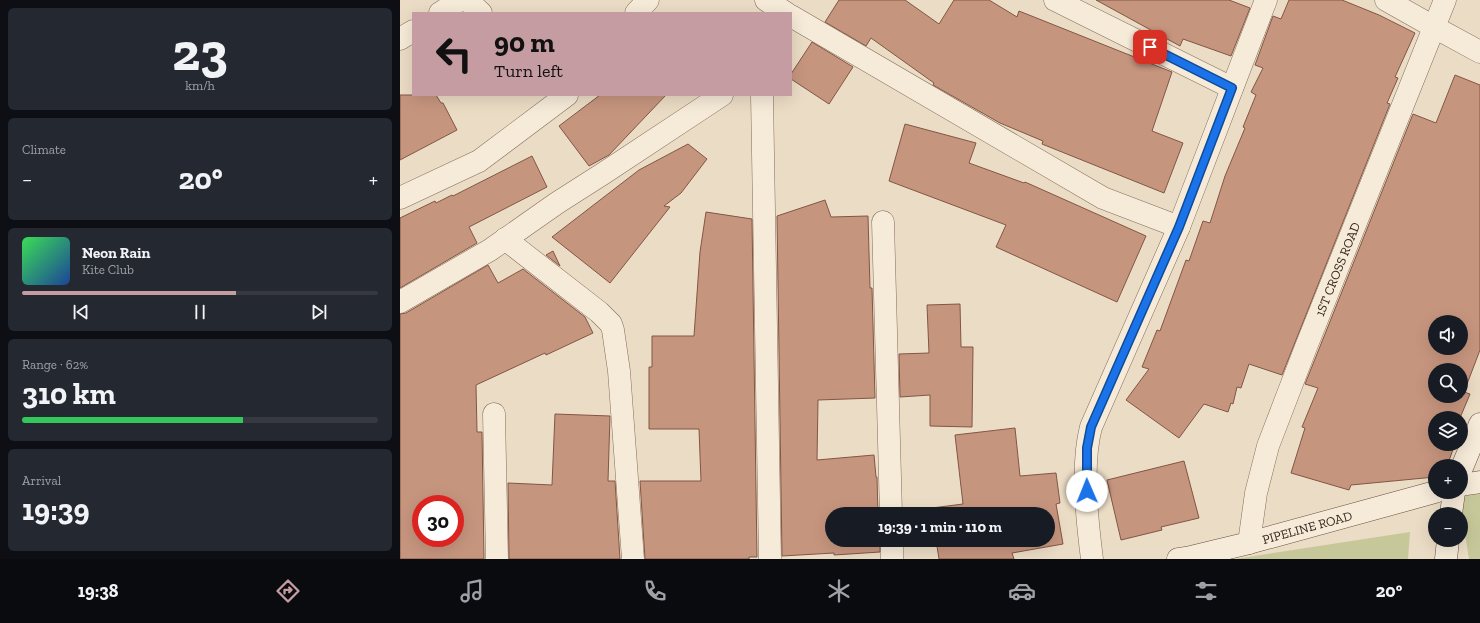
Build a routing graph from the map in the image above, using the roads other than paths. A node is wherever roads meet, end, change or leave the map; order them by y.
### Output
1 (460, 0) edge
2 (467, 0) edge
3 (648, 0) edge
4 (766, 0) edge
5 (1055, 0) edge
6 (1266, 0) edge
7 (1386, 0) edge
8 (1445, 0) edge
9 (442, 12) edge
10 (480, 12) edge
11 (637, 12) edge
12 (782, 12) edge
13 (792, 20) edge
14 (1434, 28) junction
15 (412, 32) edge
16 (400, 40) edge
17 (1480, 52) edge
18 (1232, 88) junction
19 (566, 96) edge
20 (720, 96) edge
21 (762, 96) edge
22 (400, 198) edge
23 (883, 222) dead end
24 (1179, 227) junction
25 (505, 240) junction
26 (400, 302) edge
27 (494, 414) dead end
28 (1480, 424) edge
29 (1466, 459) edge
30 (1480, 482) edge
31 (1468, 484) edge
32 (1428, 494) edge
33 (891, 507) edge
34 (1249, 543) junction
35 (892, 547) edge
36 (1447, 547) edge
37 (497, 559) edge
38 (633, 559) edge
39 (770, 559) edge
40 (892, 559) edge
41 (1092, 559) edge
42 (1178, 559) edge
43 (1446, 559) edge

1 - 9 street
2 - 10 street
3 - 11 street
4 - 12 street
5 - 18 street
6 - 18 street
7 - 14 street
8 - 14 street, 1ST CROSS ROAD
13 - 24 street
14 - 17 street
14 - 34 street, 1ST CROSS ROAD
15 - 16 street
18 - 24 street
19 - 22 street
20 - 25 street
21 - 39 street
23 - 33 street
24 - 41 street
25 - 26 street
25 - 38 street
27 - 37 street
28 - 29 street
30 - 31 street
32 - 34 street, PIPELINE ROAD
34 - 42 street, PIPELINE ROAD
35 - 40 street
36 - 43 street

